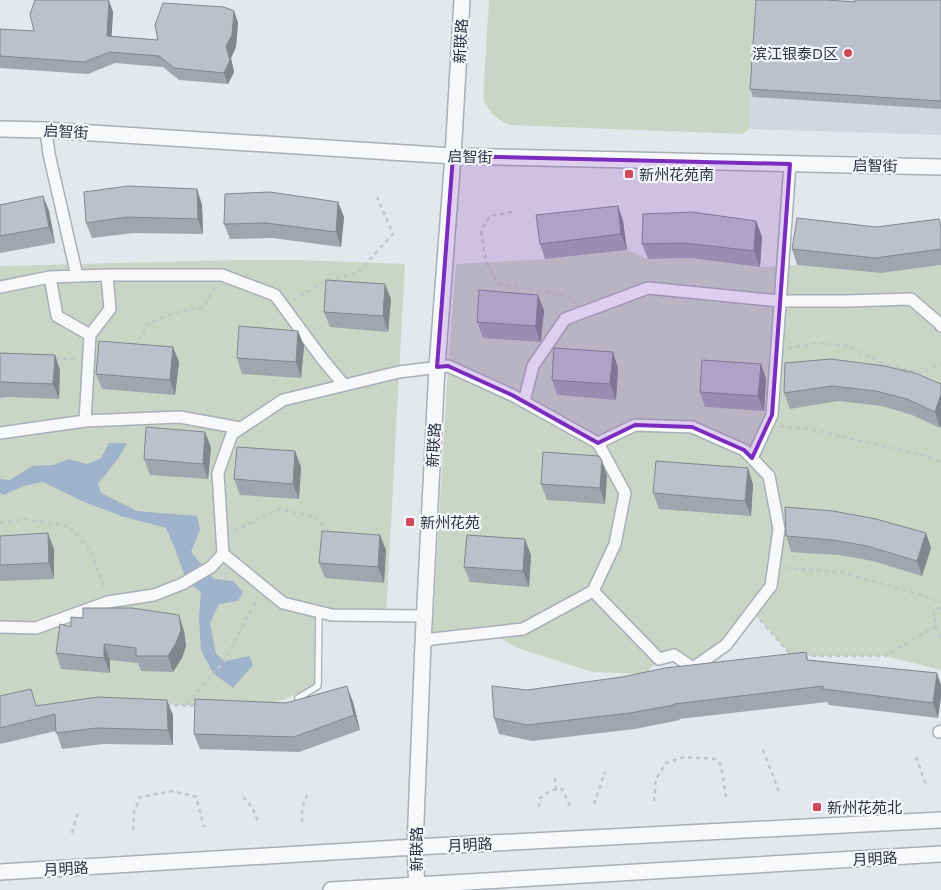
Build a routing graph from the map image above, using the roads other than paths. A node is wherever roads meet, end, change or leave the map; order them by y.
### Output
1 (462, 0) edge
2 (0, 129) edge
3 (46, 130) junction
4 (453, 156) junction
5 (790, 164) junction
6 (941, 167) edge
7 (107, 275) junction
8 (77, 276) junction
9 (50, 277) junction
10 (0, 287) edge
11 (780, 301) junction
12 (941, 326) edge
13 (90, 335) junction
14 (437, 367) junction
15 (344, 385) junction
16 (524, 402) junction
17 (85, 421) junction
18 (240, 428) junction
19 (0, 433) edge
20 (598, 443) junction
21 (752, 458) junction
22 (223, 554) junction
23 (593, 591) junction
24 (319, 612) junction
25 (425, 616) junction
26 (0, 627) edge
27 (423, 643) junction
28 (298, 698) edge
29 (941, 820) edge
30 (415, 847) junction
31 (941, 854) edge
32 (0, 872) edge
33 (417, 887) edge
34 (331, 890) edge

1 - 4 street, 新联路
2 - 3 street, 启智街
3 - 4 street, 启智街
3 - 8 street
4 - 5 street, 启智街
4 - 14 street, 新联路
5 - 6 street, 启智街
5 - 11 street
7 - 8 street
7 - 13 street
7 - 15 street
8 - 9 street
9 - 10 street
9 - 13 street
11 - 12 street
11 - 16 street
11 - 21 street
13 - 17 street
14 - 15 street
14 - 16 street
14 - 25 street, 新联路
15 - 18 street
16 - 20 street
17 - 18 street
17 - 19 street
18 - 22 street
20 - 21 street
20 - 23 street
21 - 23 street
22 - 24 street
22 - 26 street
23 - 27 street
24 - 25 street
24 - 28 lane
25 - 27 street, 新联路
27 - 30 street, 新联路
29 - 30 street, 月明路
30 - 32 street, 月明路
30 - 33 street, 新联路
31 - 33 street, 月明路
33 - 34 street, 月明路

